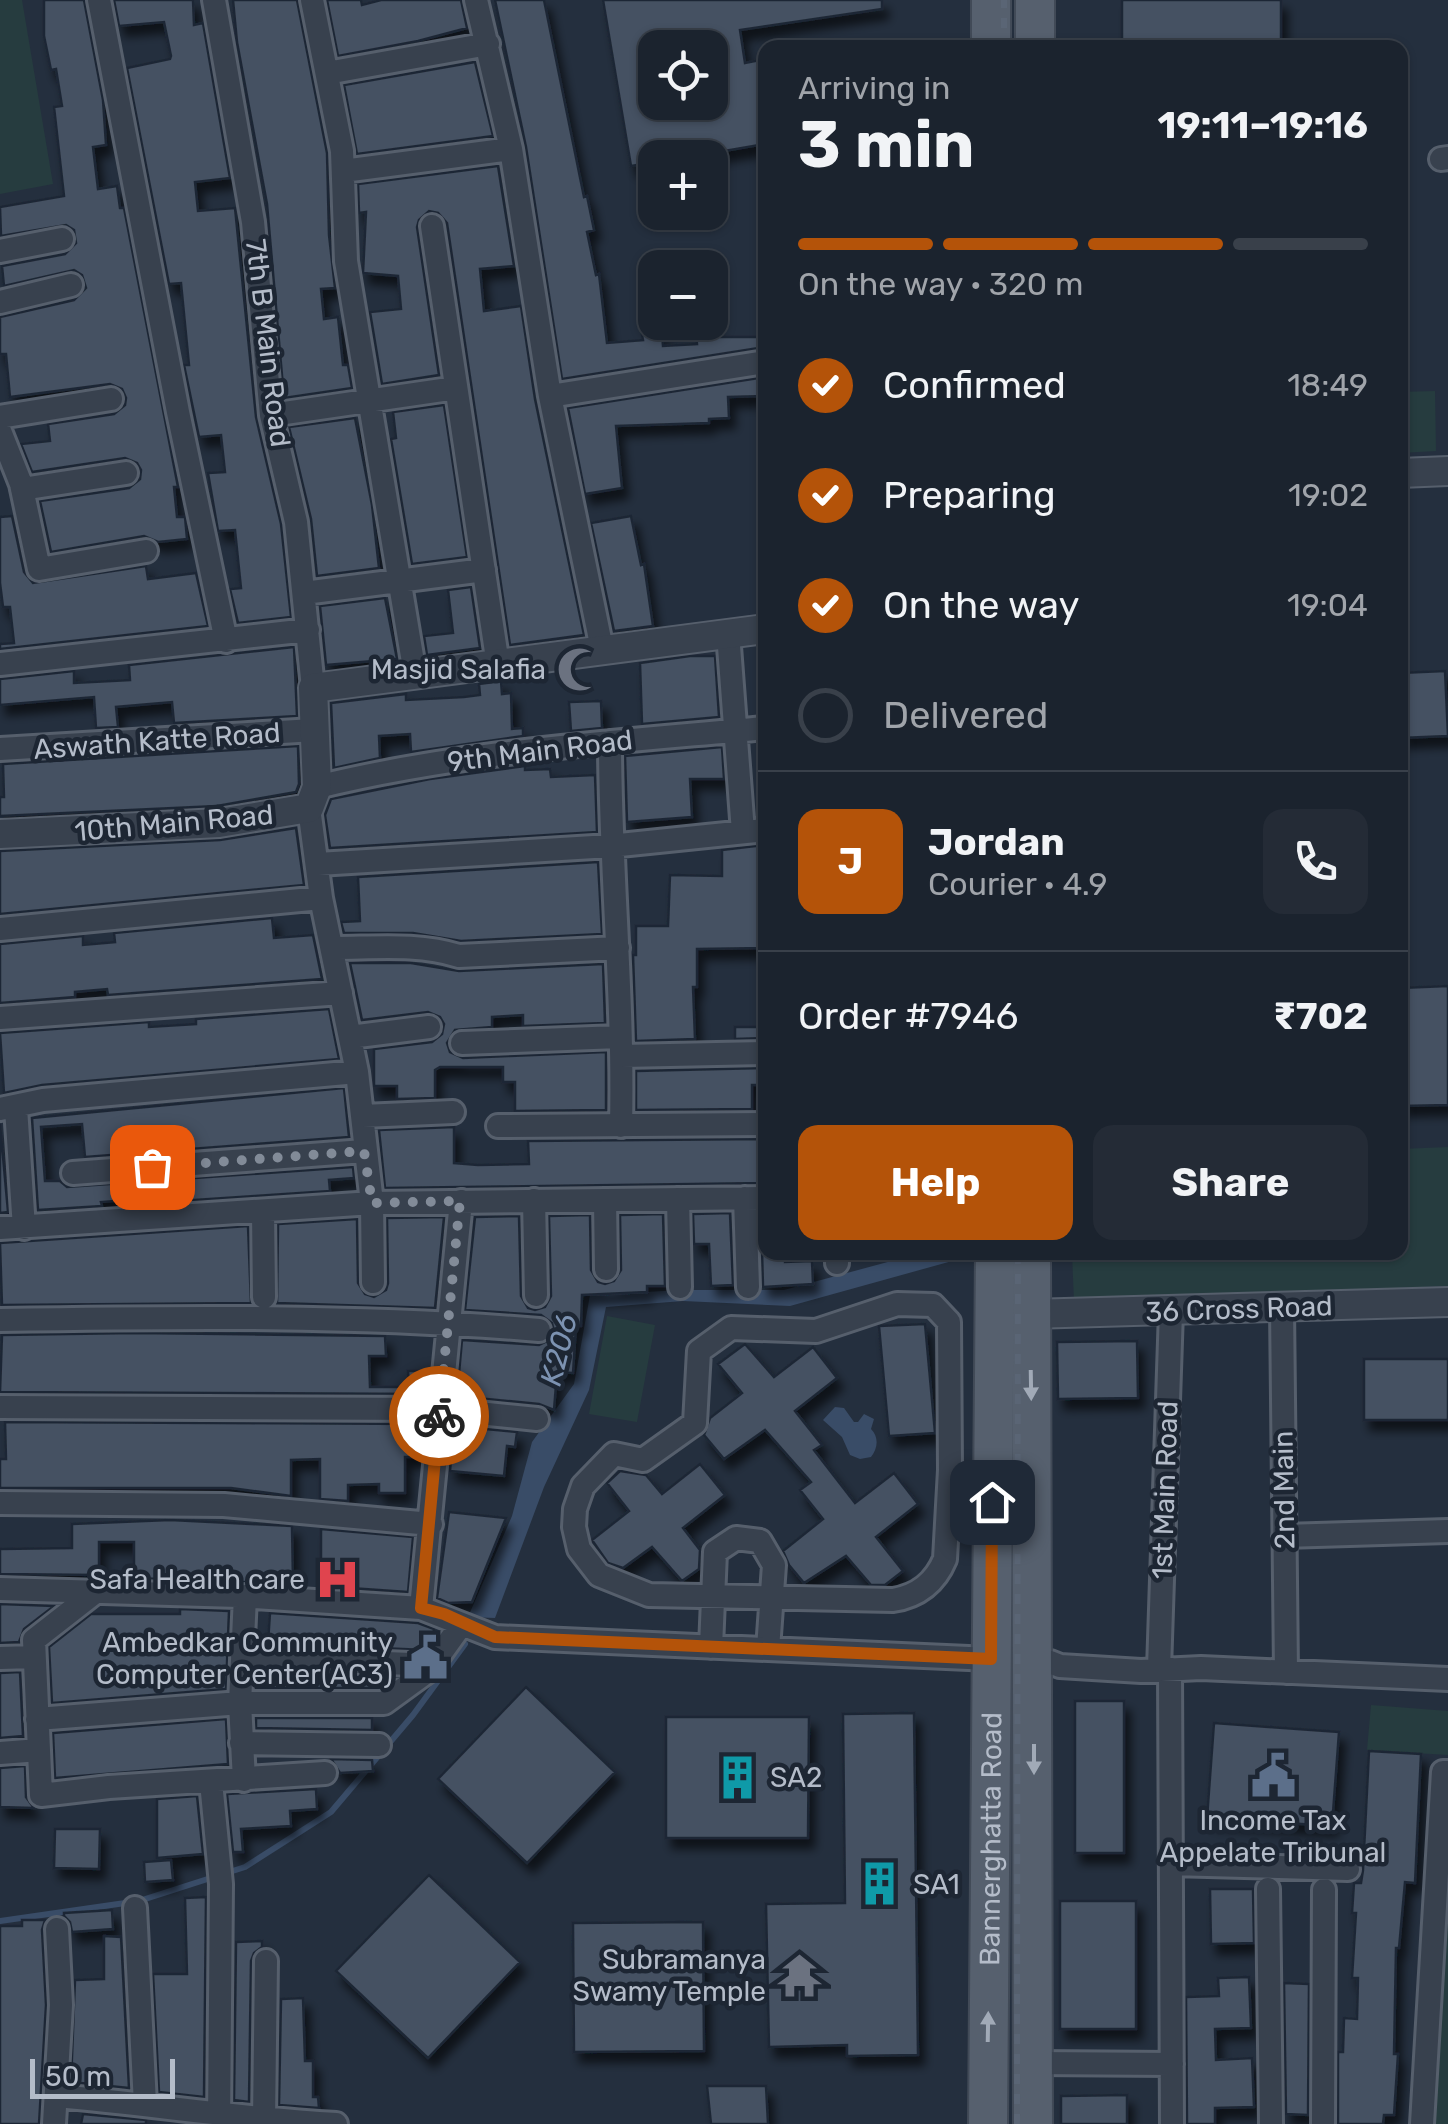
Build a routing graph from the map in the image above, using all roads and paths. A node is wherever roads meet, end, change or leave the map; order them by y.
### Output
1 (100, 0) edge
2 (214, 0) edge
3 (312, 0) edge
4 (476, 0) edge
5 (992, 0) edge
6 (1035, 0) edge
7 (991, 40) edge
8 (1034, 40) edge
9 (488, 44) junction
10 (327, 73) junction
11 (511, 149) junction
12 (343, 171) junction
13 (432, 226) dead end
14 (62, 239) dead end
15 (0, 252) edge
16 (71, 285) dead end
17 (0, 302) edge
18 (758, 363) edge
19 (456, 388) junction
20 (550, 396) junction
21 (111, 400) dead end
22 (370, 401) junction
23 (271, 414) junction
24 (0, 417) edge
25 (0, 431) edge
26 (1448, 471) edge
27 (126, 473) dead end
28 (1408, 473) edge
29 (1448, 483) edge
30 (1408, 486) edge
31 (22, 489) junction
32 (146, 551) dead end
33 (484, 570) junction
34 (400, 581) junction
35 (304, 593) junction
36 (758, 629) edge
37 (308, 630) junction
38 (728, 633) junction
39 (226, 641) junction
40 (602, 649) junction
41 (0, 664) edge
42 (498, 665) junction
43 (415, 674) junction
44 (313, 688) junction
45 (758, 728) edge
46 (314, 730) junction
47 (734, 730) junction
48 (610, 742) junction
49 (0, 749) edge
50 (313, 797) junction
51 (754, 831) edge
52 (0, 834) edge
53 (610, 846) junction
54 (318, 864) junction
55 (321, 898) junction
56 (0, 929) edge
57 (333, 948) junction
58 (618, 948) junction
59 (341, 992) junction
60 (0, 1018) edge
61 (429, 1027) dead end
62 (350, 1037) junction
63 (462, 1043) dead end
64 (621, 1046) junction
65 (758, 1053) edge
66 (357, 1072) junction
67 (8, 1108) edge
68 (453, 1112) dead end
69 (362, 1116) junction
70 (758, 1124) edge
71 (498, 1126) dead end
72 (621, 1126) junction
73 (364, 1151) junction
74 (73, 1173) dead end
75 (755, 1198) edge
76 (678, 1199) junction
77 (534, 1200) junction
78 (605, 1200) junction
79 (460, 1201) junction
80 (372, 1203) junction
81 (263, 1211) junction
82 (12, 1228) edge
83 (994, 1260) edge
84 (1032, 1260) edge
85 (606, 1269) dead end
86 (372, 1282) dead end
87 (680, 1287) dead end
88 (748, 1287) dead end
89 (536, 1295) dead end
90 (264, 1297) dead end
91 (1448, 1302) edge
92 (1282, 1308) junction
93 (1171, 1311) junction
94 (1030, 1314) junction
95 (0, 1320) edge
96 (447, 1322) junction
97 (539, 1330) dead end
98 (0, 1408) edge
99 (440, 1408) junction
100 (537, 1419) dead end
101 (992, 1469) junction
102 (950, 1470) junction
103 (0, 1503) edge
104 (431, 1524) junction
105 (1448, 1530) edge
106 (1284, 1536) junction
107 (0, 1589) edge
108 (98, 1590) junction
109 (245, 1596) junction
110 (713, 1596) junction
111 (770, 1598) junction
112 (421, 1608) junction
113 (467, 1629) junction
114 (711, 1647) junction
115 (768, 1649) junction
116 (34, 1657) junction
117 (0, 1658) edge
118 (242, 1658) junction
119 (991, 1659) junction
120 (1042, 1662) junction
121 (434, 1665) junction
122 (1165, 1669) junction
123 (1286, 1672) junction
124 (1448, 1682) edge
125 (240, 1703) junction
126 (37, 1720) junction
127 (241, 1743) junction
128 (379, 1745) dead end
129 (39, 1750) junction
130 (0, 1753) edge
131 (1445, 1772) edge
132 (325, 1774) dead end
133 (244, 1780) junction
134 (210, 1782) junction
135 (1171, 1864) junction
136 (1348, 1869) dead end
137 (1268, 1889) dead end
138 (1324, 1890) dead end
139 (135, 1908) dead end
140 (56, 1928) dead end
141 (266, 1961) dead end
142 (1033, 2063) junction
143 (1172, 2064) junction
144 (56, 2096) junction
145 (145, 2104) junction
146 (219, 2119) edge
147 (264, 2120) junction
148 (54, 2124) edge
149 (336, 2124) edge
150 (988, 2124) edge
151 (1033, 2124) edge
152 (1172, 2124) edge
153 (1271, 2124) edge
154 (1323, 2124) edge
155 (1422, 2124) edge

1 - 39 street
2 - 23 street, 7th B Main Road
3 - 10 street
4 - 9 street
5 - 7 main road
6 - 8 main road
9 - 10 street
9 - 11 street
10 - 12 street
11 - 12 street
11 - 20 street
12 - 22 street
13 - 19 street
14 - 15 street
16 - 17 street
18 - 20 street
19 - 22 street
19 - 33 street
20 - 40 street
21 - 24 street
22 - 23 street
22 - 34 street
23 - 35 street, 7th B Main Road
25 - 31 street
26 - 28 street
27 - 31 street
29 - 30 street
31 - 32 street
33 - 34 street
33 - 42 street
34 - 35 street
34 - 43 street
35 - 37 street, 7th B Main Road
36 - 38 street
37 - 39 street
37 - 44 street, 7th B Main Road
38 - 40 street
38 - 47 street
39 - 41 street
40 - 42 street
42 - 43 street
43 - 44 street
44 - 46 street
45 - 47 street, 9th Main Road
46 - 49 street, Aswath Katte Road
46 - 50 street
47 - 48 street, 9th Main Road
47 - 51 street
48 - 50 street, 9th Main Road
48 - 53 street
50 - 52 street, 10th Main Road
50 - 54 street
51 - 53 street
53 - 54 street
53 - 58 street
54 - 55 street
55 - 56 street
55 - 57 street
57 - 58 street
57 - 59 street
58 - 64 street
59 - 60 street
59 - 62 street
61 - 62 street
62 - 66 street
63 - 64 street
64 - 65 street
64 - 72 street
66 - 67 street
66 - 69 street
67 - 82 street
68 - 69 street
69 - 73 street
70 - 72 street
71 - 72 street
73 - 74 street
73 - 80 street
75 - 76 street
75 - 88 street
76 - 78 street
76 - 87 street
77 - 78 street
77 - 79 street
77 - 89 street
78 - 85 street
79 - 80 street
79 - 96 street
80 - 81 street
80 - 86 street
81 - 82 street
81 - 90 street
83 - 101 main road, Bannerghatta Road
84 - 94 main road, Bannerghatta Road
91 - 92 street, 36 Cross Road
92 - 93 street, 36 Cross Road
92 - 106 street, 2nd Main
93 - 94 street, 36 Cross Road
93 - 122 street, 1st Main Road
94 -> 120 main road, Bannerghatta Road
95 - 96 street
96 - 97 street
96 - 99 street
98 - 99 street
99 - 100 street
99 - 104 street
101 - 102 street
101 - 119 main road, Bannerghatta Road
102 - 110 street
102 - 111 street
103 - 104 street
104 - 112 street
105 - 106 street
106 - 123 street, 2nd Main
107 - 108 street
108 - 109 street
108 - 116 street
109 - 112 street
109 - 118 street
110 - 111 street
110 - 111 street
110 - 114 street
111 - 115 street
112 - 113 street
113 - 114 street
113 - 121 street
114 - 115 street
115 - 119 street
116 - 117 street
116 - 126 street
118 - 121 street
118 - 125 street
150 -> 119 main road, Bannerghatta Road
120 - 122 street
120 -> 142 main road, Bannerghatta Road
121 - 125 street
122 - 123 street
122 - 124 street
122 - 135 street, 1st Main Road
123 - 124 street
125 - 126 street
125 - 127 street
126 - 129 street
127 - 128 street
127 - 133 street
129 - 130 street
129 - 134 street
131 - 155 street
132 - 133 street
133 - 134 street
134 - 146 street
135 - 136 street
135 - 143 street, 1st Main Road
137 - 153 street
138 - 154 street
139 - 145 street
140 - 144 street
141 - 147 street
142 - 143 street
142 - 151 main road, Bannerghatta Road
143 - 152 street, 1st Main Road
144 - 145 street
144 - 148 street
145 - 146 street
146 - 147 street
147 - 149 street

